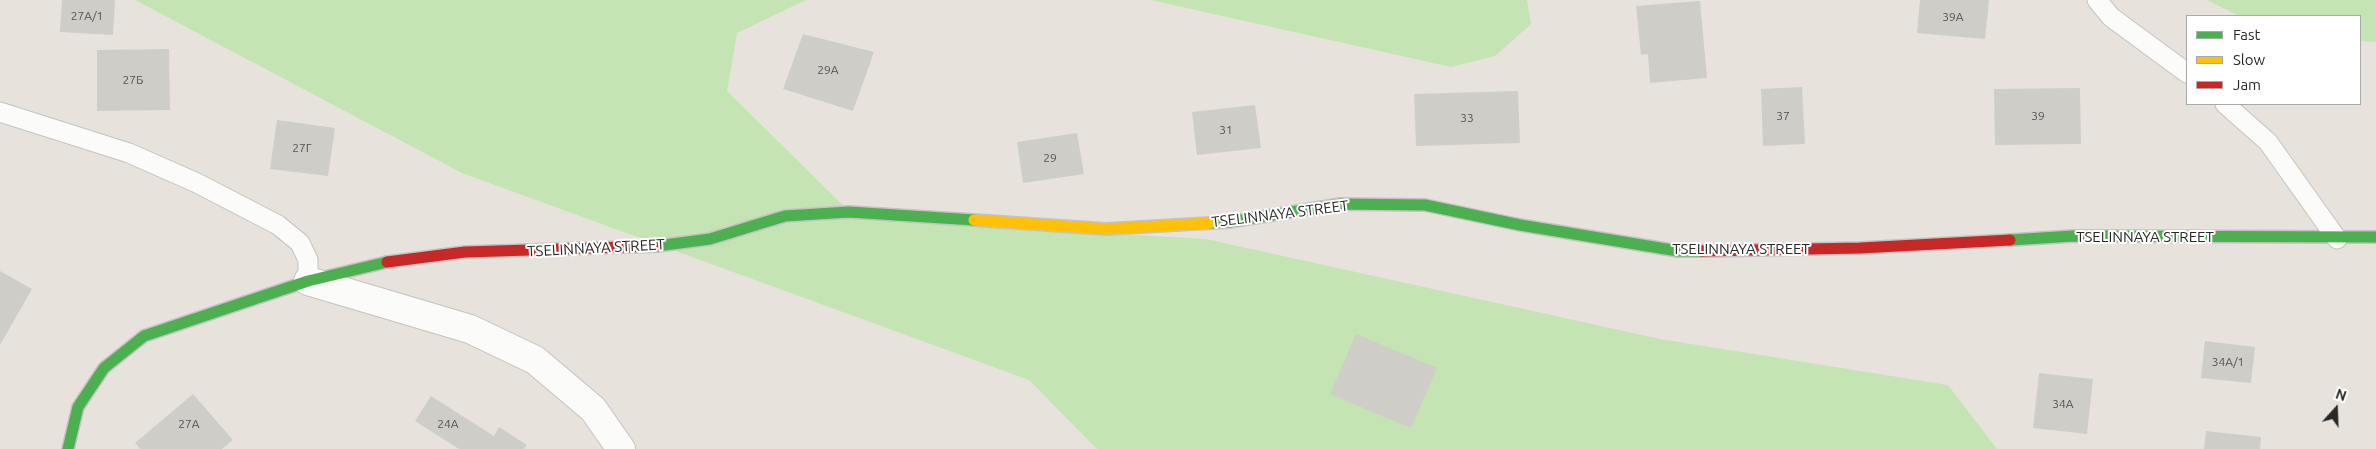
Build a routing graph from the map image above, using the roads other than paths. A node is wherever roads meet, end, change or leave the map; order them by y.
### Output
1 (2097, 0) edge
2 (2186, 72) edge
3 (2226, 105) edge
4 (0, 112) edge
5 (2376, 237) edge
6 (2337, 238) junction
7 (308, 281) junction
8 (68, 449) edge
9 (621, 449) edge

1 - 2 lane
3 - 6 lane
4 - 7 lane
5 - 6 street, TSELINNAYA STREET
6 - 7 street, TSELINNAYA STREET
7 - 8 street, TSELINNAYA STREET
7 - 9 street

